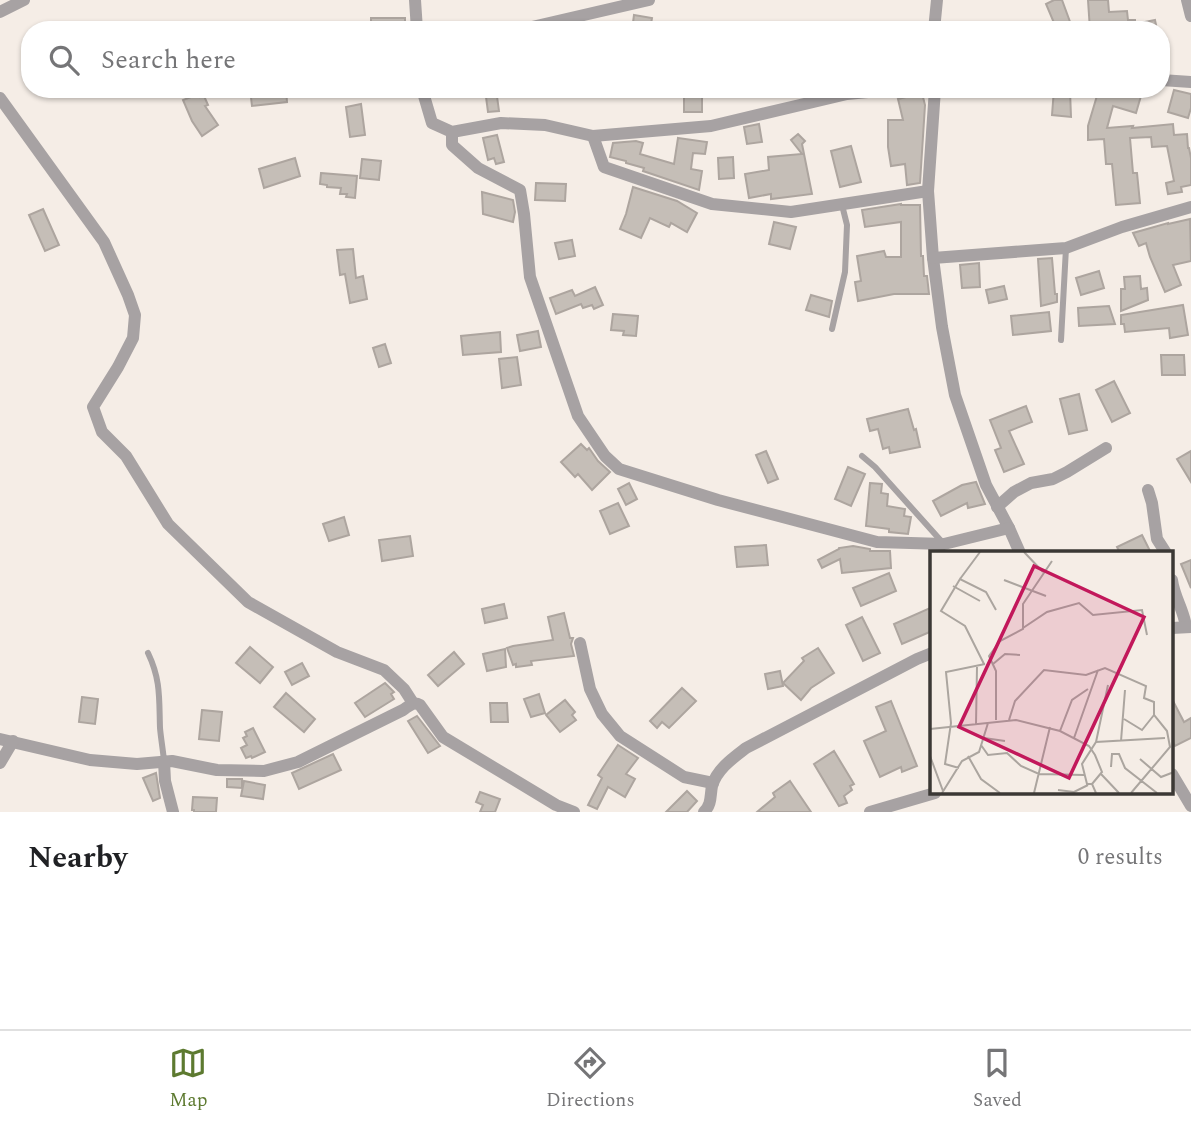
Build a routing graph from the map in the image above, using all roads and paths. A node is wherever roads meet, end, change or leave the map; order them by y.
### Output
1 (24, 0) edge
2 (415, 0) edge
3 (649, 0) edge
4 (937, 0) edge
5 (1187, 0) edge
6 (0, 12) edge
7 (1191, 16) edge
8 (416, 21) edge
9 (555, 21) edge
10 (935, 21) edge
11 (1170, 81) edge
12 (1191, 82) edge
13 (0, 98) edge
14 (425, 98) edge
15 (830, 98) edge
16 (934, 98) edge
17 (452, 132) junction
18 (593, 136) junction
19 (928, 191) junction
20 (842, 205) junction
21 (1191, 207) edge
22 (1066, 248) junction
23 (933, 258) junction
24 (832, 329) dead end
25 (1061, 340) dead end
26 (1106, 448) dead end
27 (862, 456) dead end
28 (1148, 490) dead end
29 (997, 506) junction
30 (1009, 528) junction
31 (944, 544) junction
32 (1019, 551) edge
33 (1165, 551) edge
34 (1174, 591) edge
35 (1189, 627) edge
36 (580, 643) dead end
37 (148, 653) dead end
38 (930, 654) edge
39 (412, 703) junction
40 (7, 740) edge
41 (164, 761) junction
42 (0, 763) edge
43 (1174, 777) edge
44 (713, 783) junction
45 (932, 794) edge
46 (1191, 806) edge
47 (710, 810) edge
48 (173, 812) edge
49 (573, 812) edge
50 (870, 812) edge

1 - 6 street
2 - 8 street
3 - 9 street
4 - 10 street
5 - 7 street
11 - 12 street
13 - 39 street
14 - 17 street
15 - 18 street
16 - 19 street
17 - 18 street
17 - 31 street
18 - 20 street
19 - 20 street
19 - 23 street
20 - 24 lane
21 - 22 street
22 - 23 street
22 - 25 lane
23 - 29 street
26 - 29 street
27 - 31 lane
28 - 33 street
29 - 30 street
30 - 31 street
30 - 32 street
34 - 35 street
36 - 44 street
37 - 41 lane
38 - 44 street
39 - 41 street
39 - 49 street
40 - 41 street
40 - 42 street
41 - 48 street
43 - 46 street
44 - 47 street
45 - 50 street

